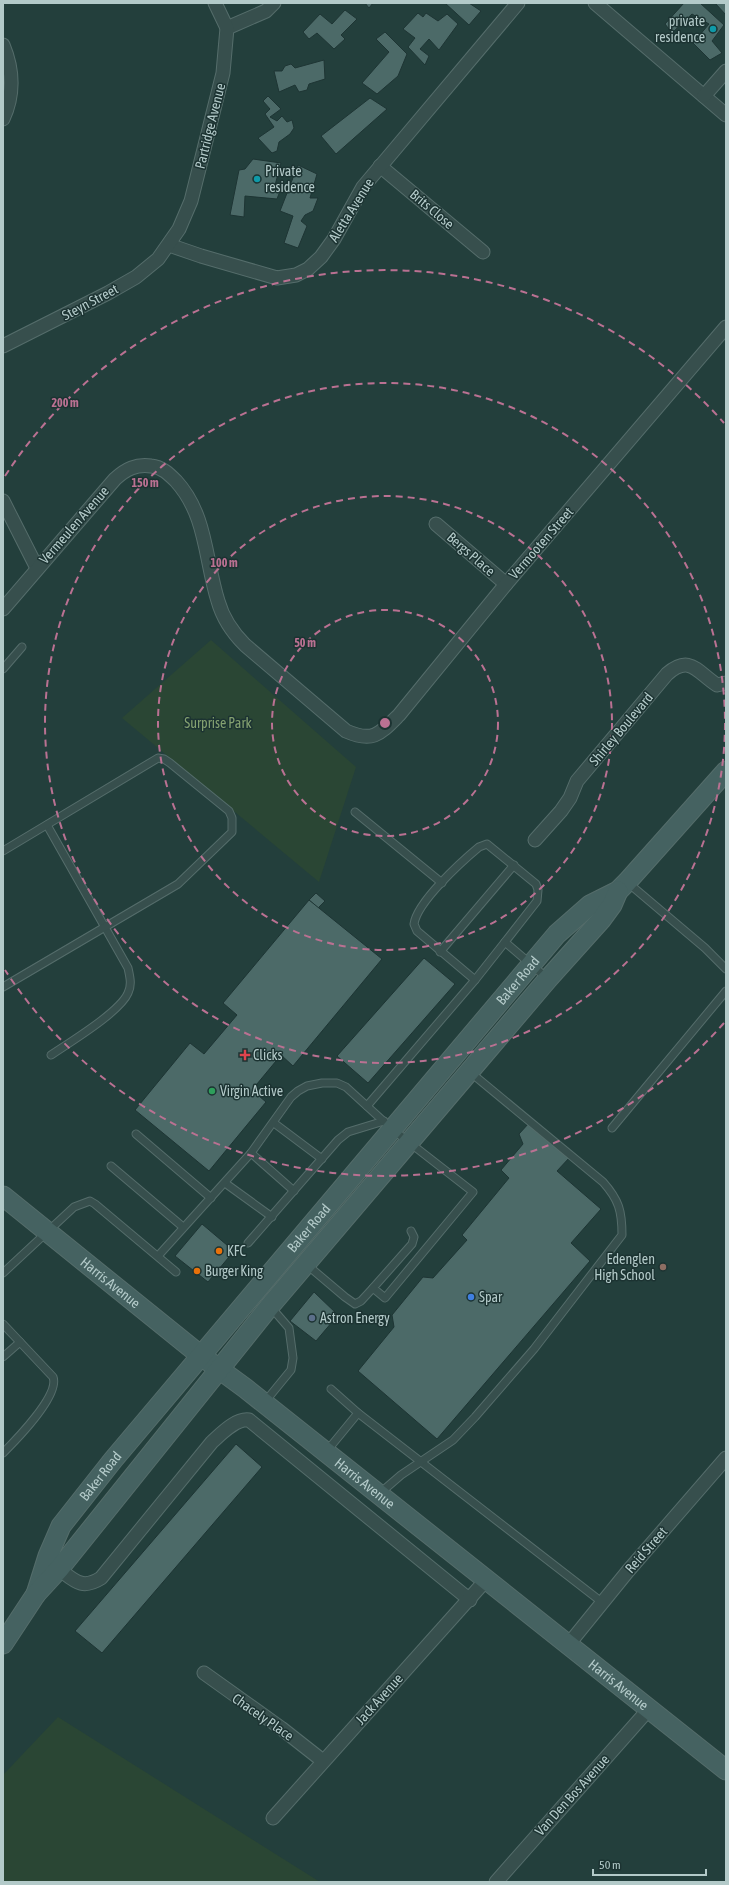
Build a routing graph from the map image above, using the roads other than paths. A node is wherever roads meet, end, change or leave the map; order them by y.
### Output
1 (215, 3) edge
2 (274, 3) edge
3 (518, 3) edge
4 (595, 3) edge
5 (227, 28) junction
6 (3, 45) edge
7 (726, 71) edge
8 (704, 96) junction
9 (726, 115) edge
10 (3, 119) edge
11 (380, 166) junction
12 (169, 245) junction
13 (483, 252) dead end
14 (726, 327) edge
15 (3, 346) edge
16 (3, 502) edge
17 (436, 524) dead end
18 (37, 568) junction
19 (506, 584) junction
20 (3, 609) edge
21 (22, 647) dead end
22 (3, 669) edge
23 (726, 683) edge
24 (346, 731) joint
25 (726, 771) edge
26 (355, 812) dead end
27 (47, 825) junction
28 (535, 840) dead end
29 (3, 850) edge
30 (514, 865) junction
31 (442, 883) junction
32 (622, 886) junction
33 (106, 927) junction
34 (505, 942) junction
35 (440, 952) junction
36 (530, 965) junction
37 (726, 969) edge
38 (548, 979) junction
39 (475, 980) junction
40 (3, 987) edge
41 (726, 991) edge
42 (51, 1055) dead end
43 (469, 1072) junction
44 (367, 1106) junction
45 (274, 1122) junction
46 (388, 1125) junction
47 (612, 1128) dead end
48 (136, 1134) dead end
49 (409, 1142) junction
50 (251, 1153) junction
51 (322, 1159) junction
52 (111, 1166) dead end
53 (225, 1183) junction
54 (294, 1190) junction
55 (211, 1198) junction
56 (7, 1202) edge
57 (272, 1217) junction
58 (183, 1227) junction
59 (410, 1231) dead end
60 (49, 1232) junction
61 (248, 1243) dead end
62 (158, 1256) junction
63 (306, 1264) junction
64 (176, 1272) dead end
65 (3, 1274) edge
66 (373, 1288) junction
67 (270, 1306) junction
68 (3, 1324) edge
69 (20, 1342) junction
70 (200, 1355) junction
71 (3, 1356) edge
72 (219, 1369) junction
73 (331, 1390) dead end
74 (264, 1403) junction
75 (358, 1413) junction
76 (3, 1453) edge
77 (326, 1453) junction
78 (726, 1458) edge
79 (420, 1461) junction
80 (721, 1473) edge
81 (379, 1494) junction
82 (60, 1569) junction
83 (486, 1580) junction
84 (36, 1594) junction
85 (470, 1600) junction
86 (603, 1603) junction
87 (3, 1644) edge
88 (568, 1645) junction
89 (204, 1673) dead end
90 (649, 1709) junction
91 (323, 1761) junction
92 (726, 1770) edge
93 (273, 1818) dead end
94 (496, 1882) edge

1 - 5 street
2 - 5 street
3 - 11 street, Aletta Avenue
4 - 8 street
5 - 12 street, Partridge Avenue
6 - 10 street
7 - 8 street
8 - 9 street
11 - 12 street, Aletta Avenue
11 - 13 street, Brits Close
12 - 15 street, Steyn Street
14 - 19 street, Vermooten Street
16 - 18 street
17 - 19 street, Bergs Place
18 - 20 street, Vermeulen Avenue
18 - 24 street, Vermeulen Avenue
19 - 24 street, Vermooten Street
21 - 22 lane
23 - 28 street, Shirley Boulevard
25 - 32 main road, Baker Road
26 - 31 lane
27 - 29 lane
27 - 33 lane
27 - 33 lane
30 - 31 lane
30 - 34 lane
30 - 35 lane
31 - 35 lane
32 - 36 main road, Baker Road
32 - 37 lane
32 - 38 main road, Baker Road
33 - 40 lane
33 - 42 lane
34 - 36 lane
34 - 39 lane
35 - 39 lane
36 - 38 lane
36 - 46 main road, Baker Road
38 - 43 main road, Baker Road
39 - 44 lane
41 - 47 lane
43 - 49 main road, Baker Road
43 - 79 lane
44 - 45 lane
44 - 46 lane
45 - 50 lane
45 - 51 lane
46 - 49 lane
46 - 51 lane
46 - 70 main road, Baker Road
48 - 55 lane
49 - 63 main road, Baker Road
49 - 66 lane
50 - 53 lane
50 - 54 lane
51 - 54 lane
52 - 58 lane
53 - 55 lane
53 - 57 lane
54 - 57 lane
55 - 58 lane
56 - 60 main road, Harris Avenue
57 - 61 lane
58 - 62 lane
59 - 66 lane
60 - 62 lane
60 - 65 lane
60 - 70 main road, Harris Avenue
62 - 64 lane
63 - 66 lane
63 - 67 main road, Baker Road
67 - 72 main road, Baker Road
67 - 74 lane
68 - 69 lane
69 - 71 lane
69 - 76 lane
70 - 72 main road, Harris Avenue
70 - 84 main road, Baker Road
72 - 74 main road, Harris Avenue
72 - 82 main road, Baker Road
73 - 75 lane
74 - 77 main road, Harris Avenue
75 - 77 lane
75 - 79 lane
77 - 81 main road, Harris Avenue
78 - 80 street, Reid Street
79 - 81 lane
79 - 86 lane
80 - 86 street, Reid Street
81 - 83 main road, Harris Avenue
82 - 84 main road, Baker Road
82 - 85 street
83 - 85 street, Jack Avenue
83 - 88 main road, Harris Avenue
84 - 87 main road, Baker Road
85 - 91 street, Jack Avenue
86 - 88 street, Reid Street
88 - 90 main road, Harris Avenue
89 - 91 street, Chacely Place
90 - 92 main road, Harris Avenue
90 - 94 street, Van Den Bos Avenue
91 - 93 street, Jack Avenue

